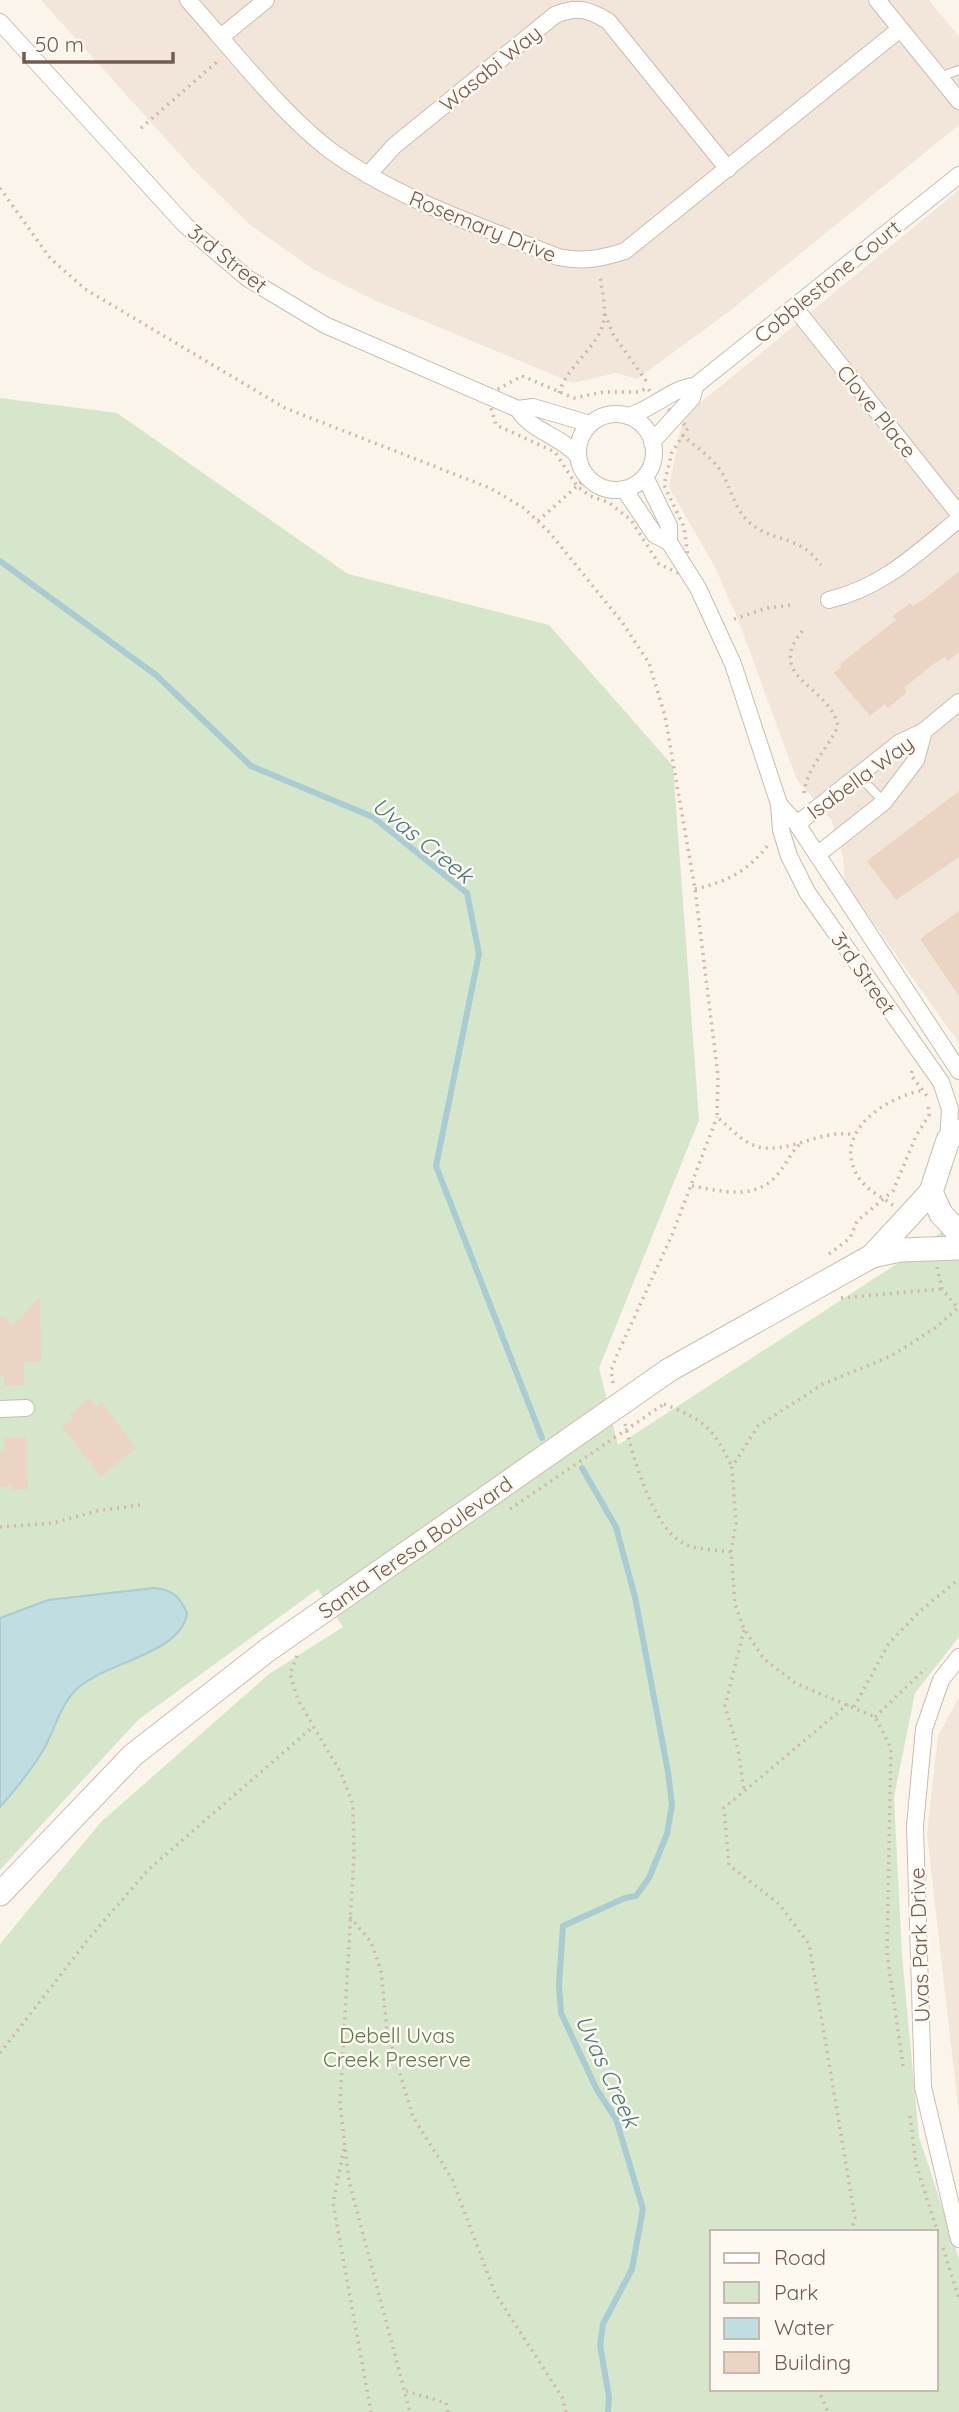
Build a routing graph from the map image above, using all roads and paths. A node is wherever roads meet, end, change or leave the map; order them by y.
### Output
1 (188, 0) edge
2 (266, 0) edge
3 (877, 0) edge
4 (0, 22) edge
5 (900, 29) junction
6 (221, 37) junction
7 (220, 59) dead end
8 (959, 70) edge
9 (940, 78) junction
10 (959, 101) edge
11 (141, 128) dead end
12 (728, 169) junction
13 (368, 175) junction
14 (959, 175) edge
15 (0, 188) edge
16 (600, 276) dead end
17 (795, 308) junction
18 (605, 312) junction
19 (522, 376) dead end
20 (695, 386) junction
21 (559, 393) junction
22 (518, 409) junction
23 (628, 416) junction
24 (590, 424) junction
25 (496, 425) dead end
26 (688, 428) dead end
27 (682, 435) junction
28 (652, 442) junction
29 (578, 456) junction
30 (645, 477) junction
31 (582, 481) junction
32 (624, 489) junction
33 (959, 517) edge
34 (538, 521) junction
35 (684, 527) dead end
36 (669, 542) junction
37 (659, 564) dead end
38 (821, 565) dead end
39 (829, 600) dead end
40 (793, 605) dead end
41 (734, 619) dead end
42 (804, 629) dead end
43 (959, 702) edge
44 (924, 731) junction
45 (858, 775) junction
46 (804, 793) dead end
47 (884, 802) junction
48 (779, 804) junction
49 (797, 824) junction
50 (769, 843) dead end
51 (817, 855) junction
52 (695, 889) junction
53 (959, 1071) edge
54 (911, 1075) dead end
55 (920, 1091) junction
56 (717, 1117) junction
57 (854, 1135) junction
58 (954, 1136) edge
59 (802, 1142) junction
60 (692, 1186) junction
61 (931, 1192) junction
62 (884, 1199) junction
63 (894, 1206) dead end
64 (857, 1221) dead end
65 (959, 1233) edge
66 (959, 1248) edge
67 (872, 1256) junction
68 (936, 1265) dead end
69 (942, 1289) junction
70 (808, 1291) junction
71 (958, 1307) edge
72 (615, 1389) dead end
73 (664, 1404) dead end
74 (26, 1408) dead end
75 (0, 1409) edge
76 (621, 1412) dead end
77 (732, 1468) junction
78 (140, 1505) dead end
79 (0, 1527) edge
80 (730, 1552) junction
81 (959, 1579) edge
82 (744, 1629) junction
83 (298, 1654) dead end
84 (959, 1657) edge
85 (931, 1663) dead end
86 (848, 1704) junction
87 (854, 1707) junction
88 (875, 1717) junction
89 (314, 1726) junction
90 (744, 1791) junction
91 (0, 1894) edge
92 (350, 1917) junction
93 (0, 2053) edge
94 (904, 2072) dead end
95 (909, 2111) dead end
96 (345, 2145) junction
97 (852, 2230) edge
98 (937, 2230) edge
99 (938, 2233) edge
100 (959, 2239) edge
101 (959, 2299) edge
102 (405, 2391) junction
103 (819, 2391) edge
104 (372, 2412) edge
105 (410, 2412) edge
106 (448, 2412) edge
107 (566, 2412) edge
108 (828, 2412) edge

1 - 6 street, Rosemary Drive
2 - 6 street
3 - 5 street
4 - 22 street, 3rd Street
5 - 9 street
5 - 12 street, Rosemary Drive
6 - 13 street, Rosemary Drive
7 - 11 path
8 - 9 lane
9 - 10 street
12 - 13 street, Rosemary Drive
12 - 13 street, Wasabi Way
14 - 17 street, Cobblestone Court
15 - 34 path
16 - 18 path
17 - 20 street, Cobblestone Court
17 - 33 street, Clove Place
18 - 21 path
18 - 21 path
19 - 21 path
20 - 23 street, Cobblestone Court
20 - 28 street, Cobblestone Court
22 - 24 street, 3rd Street
22 - 29 street, 3rd Street
23 - 24 street
23 - 28 street
24 - 29 street
25 - 31 path
26 - 27 path
27 - 35 path
27 - 38 path
28 - 30 street
29 - 31 street
30 - 32 street
30 - 36 street, 3rd Street
31 - 32 street
31 - 34 path
31 - 37 path
32 - 36 street, 3rd Street
33 - 39 street
34 - 52 path
36 - 48 street, 3rd Street
40 - 41 path
42 - 46 path
43 - 44 street, Isabella Way
44 - 45 street, Isabella Way
44 - 47 street, Isabella Way
45 - 47 lane
45 - 49 street, Isabella Way
47 - 51 street, Isabella Way
48 - 49 street, 3rd Street
48 - 58 street, 3rd Street
49 - 51 street, 3rd Street
50 - 52 path
51 - 53 street, 3rd Street
52 - 56 path
54 - 55 path
55 - 57 path
55 - 62 path
56 - 59 path
56 - 60 path
57 - 59 path
57 - 62 path
58 - 61 main road
59 - 60 path
60 - 72 path
61 - 65 main road
61 - 67 main road, Santa Teresa Boulevard
62 - 63 path
62 - 64 path
66 - 67 main road, Santa Teresa Boulevard
67 - 70 main road, Santa Teresa Boulevard
68 - 69 path
69 - 70 path
69 - 71 path
70 - 91 main road, Santa Teresa Boulevard, bridge
71 - 77 path
73 - 77 path
74 - 75 street
76 - 80 path
77 - 80 path
78 - 79 path
80 - 82 path
81 - 87 path
82 - 86 path
82 - 90 path
83 - 89 path
84 - 100 street, Uvas Park Drive
85 - 88 path
86 - 87 path
86 - 90 path
87 - 88 path
88 - 94 path
89 - 92 path
89 - 93 path
90 - 97 path
92 - 96 path
92 - 107 path
95 - 98 path
96 - 102 path
96 - 104 path
99 - 101 path
102 - 105 path
102 - 106 path
103 - 108 path

